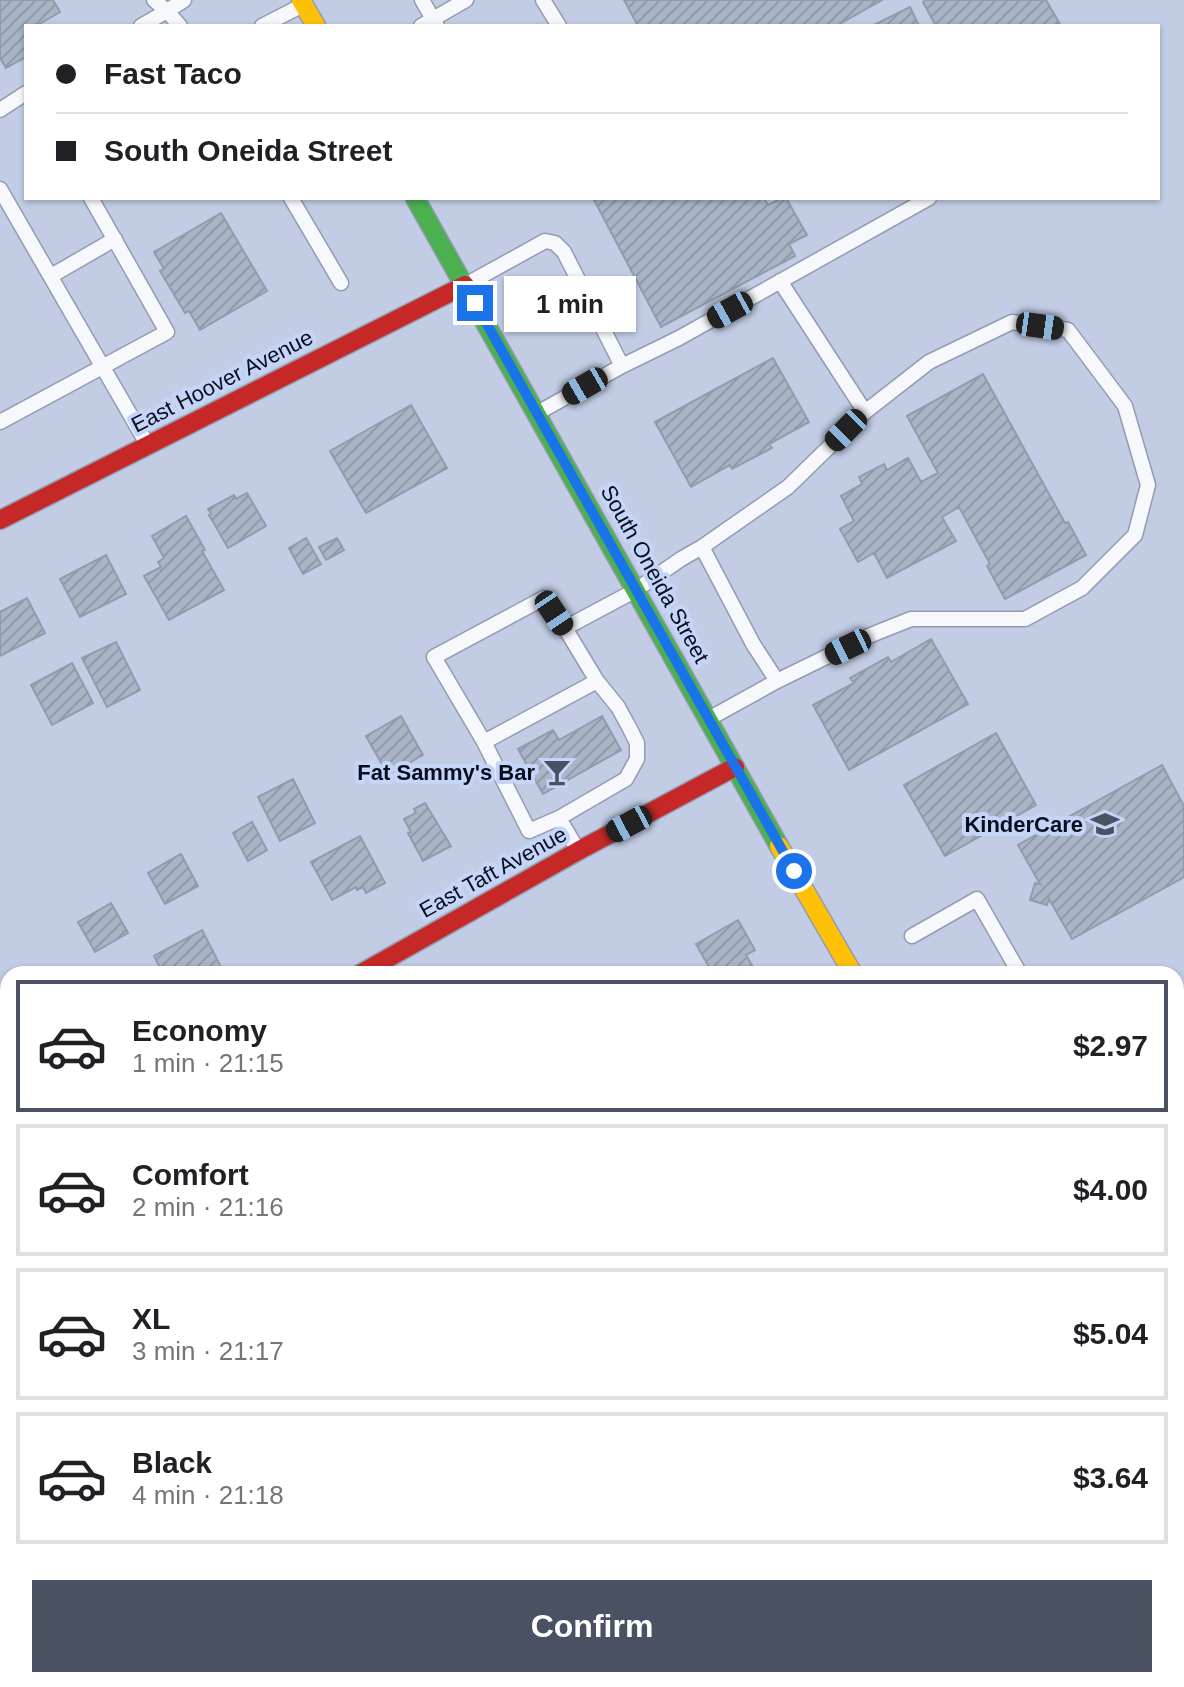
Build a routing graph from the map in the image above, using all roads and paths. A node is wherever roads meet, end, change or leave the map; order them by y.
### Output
1 (154, 0) edge
2 (184, 0) edge
3 (422, 0) edge
4 (466, 0) edge
5 (543, 0) edge
6 (302, 2) edge
7 (167, 11) junction
8 (144, 24) edge
9 (178, 24) edge
10 (265, 24) edge
11 (315, 24) edge
12 (430, 24) edge
13 (558, 24) edge
14 (24, 94) edge
15 (0, 110) edge
16 (0, 189) edge
17 (92, 200) edge
18 (292, 200) edge
19 (416, 200) edge
20 (925, 200) edge
21 (115, 239) junction
22 (51, 276) junction
23 (780, 281) junction
24 (341, 283) dead end
25 (465, 285) junction
26 (622, 366) junction
27 (104, 367) junction
28 (865, 412) junction
29 (537, 413) junction
30 (0, 422) edge
31 (148, 445) junction
32 (0, 520) edge
33 (702, 547) junction
34 (636, 590) junction
35 (565, 628) junction
36 (597, 681) junction
37 (777, 681) junction
38 (708, 719) junction
39 (484, 742) junction
40 (735, 767) junction
41 (559, 818) junction
42 (578, 851) junction
43 (912, 936) dead end
44 (374, 966) edge
45 (848, 966) edge
46 (1015, 966) edge

1 - 7 lane
2 - 7 lane
3 - 12 lane
4 - 12 lane
5 - 13 lane
6 - 10 lane
6 - 11 street
7 - 8 lane
7 - 9 lane
14 - 15 lane
16 - 22 lane
17 - 21 lane
18 - 24 lane
19 - 25 street, South Oneida Street
20 - 23 lane
21 - 22 lane
21 - 27 lane
22 - 27 lane
23 - 26 lane
23 - 28 lane
25 - 26 lane
25 - 29 street, South Oneida Street
25 - 31 street, East Hoover Avenue
26 - 29 lane
27 - 30 lane
27 - 31 lane
28 - 33 lane
28 - 37 lane
29 - 34 street, South Oneida Street
31 - 32 street, East Hoover Avenue
33 - 34 lane
33 - 37 lane
34 - 35 lane
34 - 38 street, South Oneida Street
35 - 36 lane
35 - 39 lane
36 - 39 lane
36 - 41 lane
37 - 38 lane
38 - 40 street, South Oneida Street
39 - 41 lane
40 - 42 street, East Taft Avenue
40 - 45 street, South Oneida Street
41 - 42 lane
42 - 44 street, East Taft Avenue
43 - 46 lane

